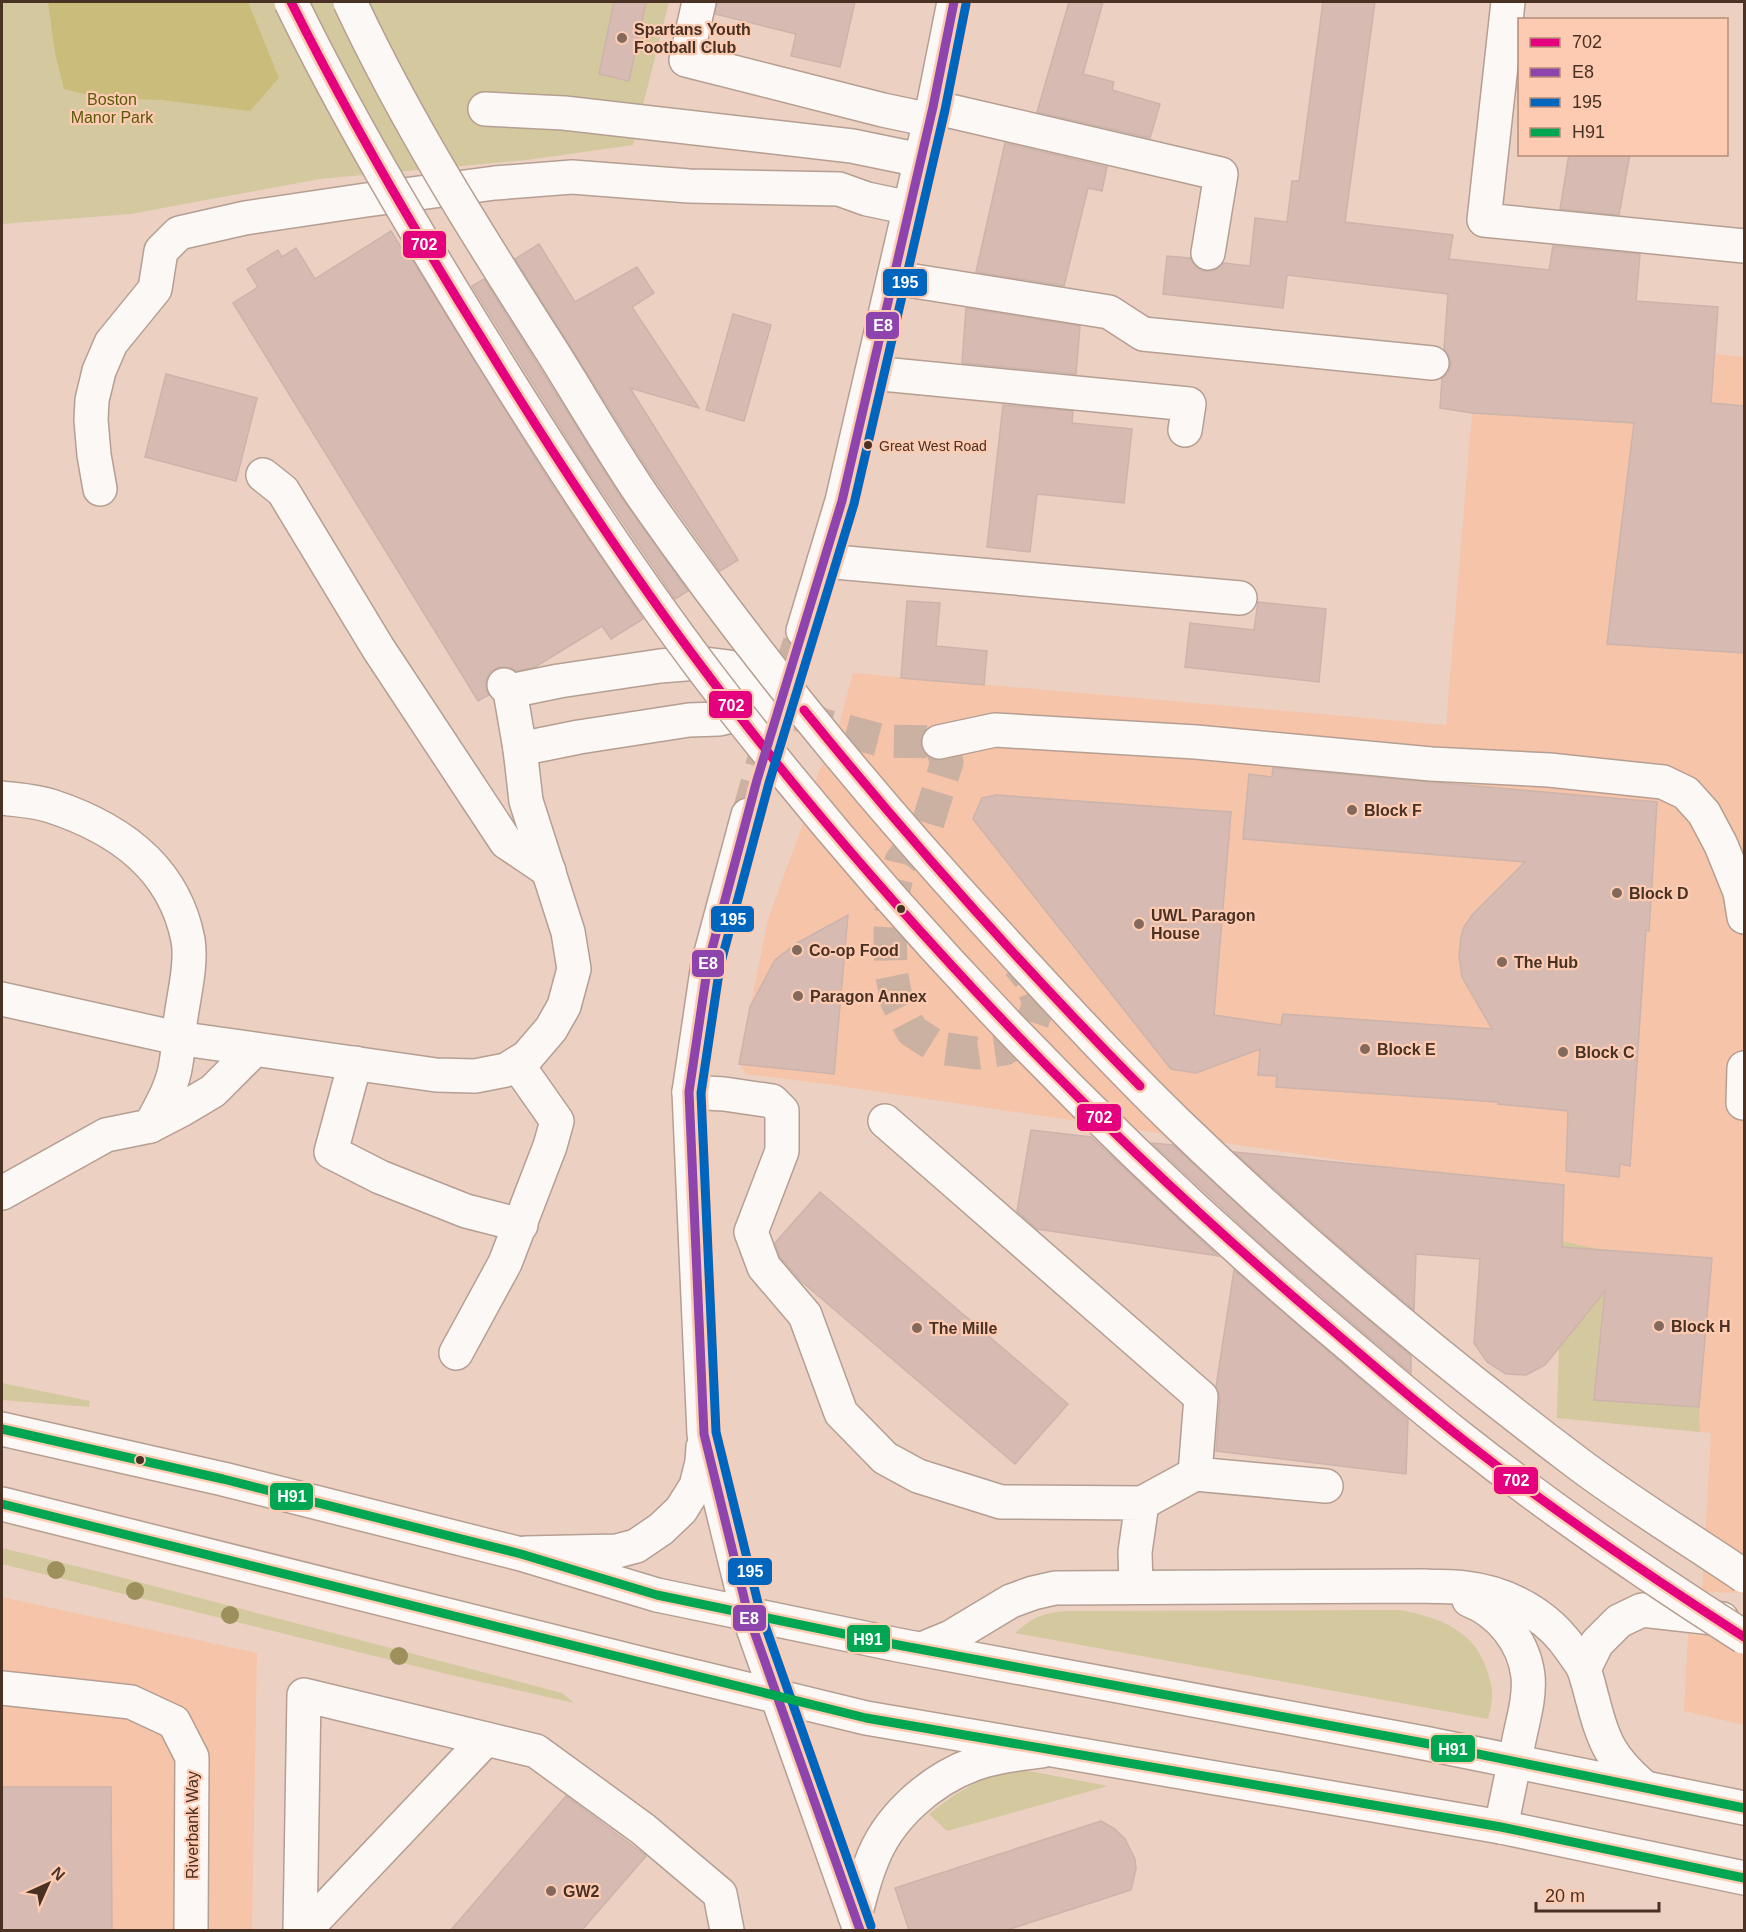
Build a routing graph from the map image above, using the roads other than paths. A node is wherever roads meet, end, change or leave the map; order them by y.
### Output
1 (291, 2) edge
2 (350, 2) edge
3 (699, 2) edge
4 (954, 2) edge
5 (1508, 2) edge
6 (485, 109) dead end
7 (931, 114) junction
8 (920, 160) junction
9 (909, 208) junction
10 (1744, 246) edge
11 (1208, 253) dead end
12 (895, 278) junction
13 (1432, 363) dead end
14 (872, 373) junction
15 (1185, 430) dead end
16 (263, 476) dead end
17 (100, 489) dead end
18 (824, 561) junction
19 (1240, 598) dead end
20 (803, 631) tunnel mouth
21 (939, 742) dead end
22 (520, 749) junction
23 (2, 798) edge
24 (748, 815) tunnel mouth
25 (549, 871) junction
26 (1744, 917) edge
27 (2, 999) edge
28 (177, 1038) junction
29 (254, 1050) junction
30 (355, 1064) junction
31 (516, 1064) junction
32 (1744, 1068) edge
33 (689, 1092) junction
34 (1743, 1103) edge
35 (885, 1121) dead end
36 (150, 1126) junction
37 (2, 1193) edge
38 (521, 1225) junction
39 (456, 1353) dead end
40 (2, 1429) edge
41 (704, 1434) junction
42 (1195, 1474) junction
43 (1326, 1486) dead end
44 (1142, 1503) junction
45 (2, 1504) edge
46 (521, 1554) junction
47 (1744, 1576) edge
48 (1136, 1586) junction
49 (1424, 1586) junction
50 (748, 1614) junction
51 (1744, 1620) edge
52 (1744, 1637) edge
53 (922, 1649) junction
54 (1584, 1669) junction
55 (2, 1688) edge
56 (777, 1696) junction
57 (486, 1739) junction
58 (1059, 1750) junction
59 (1515, 1761) junction
60 (1643, 1786) junction
61 (1744, 1808) edge
62 (1501, 1827) junction
63 (1744, 1878) edge
64 (857, 1923) edge
65 (191, 1930) edge
66 (300, 1930) edge
67 (305, 1930) edge
68 (728, 1930) edge

1 - 52 main road, bridge
2 - 47 main road, bridge
3 - 7 main road
4 - 7 main road
5 - 10 main road
6 - 8 main road
7 - 8 main road
7 - 11 main road
8 - 9 main road
9 - 12 main road
9 - 17 main road
12 - 13 main road
12 - 14 main road
14 - 15 main road
14 - 18 main road
16 - 25 main road
18 - 19 main road
18 - 20 main road
21 - 26 main road
22 - 22 main road
22 - 25 main road
23 - 28 main road
24 - 33 main road
25 - 31 main road
27 - 28 main road
28 - 29 main road
28 - 36 main road
29 - 30 main road
29 - 36 main road
30 - 31 main road
30 - 38 main road
31 - 38 main road
32 - 34 main road
33 - 41 main road
33 - 44 main road
35 - 42 main road
36 - 37 main road
38 - 39 main road
40 - 46 main road
41 - 46 main road
41 - 50 main road
42 - 43 main road
42 - 44 main road
44 - 48 main road
45 - 56 main road
46 - 50 main road
48 - 49 main road
48 - 53 main road
49 - 54 main road
49 - 59 main road
50 - 53 main road
50 - 56 main road
51 - 54 main road
53 - 59 main road
54 - 60 main road
55 - 65 main road, Riverbank Way
56 - 58 main road
56 - 64 main road
57 - 66 main road
57 - 67 main road
57 - 68 main road
58 - 62 main road
58 - 64 main road
59 - 60 main road
59 - 62 main road
60 - 61 main road
62 - 63 main road

